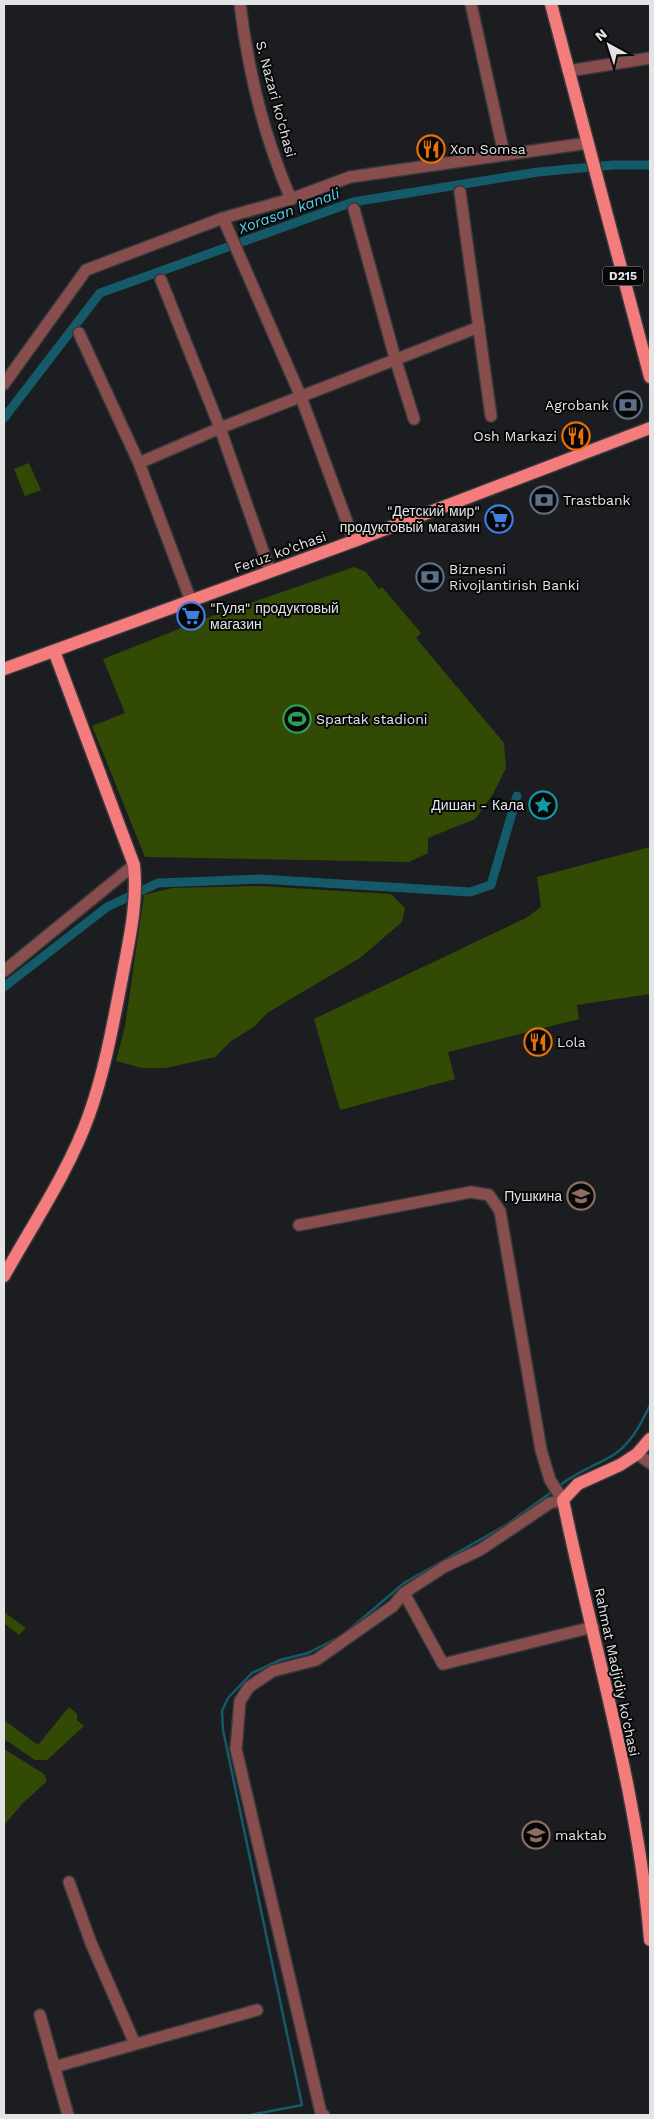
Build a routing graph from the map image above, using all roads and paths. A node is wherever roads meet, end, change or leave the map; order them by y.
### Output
1 (240, 4) edge
2 (471, 4) edge
3 (550, 4) edge
4 (650, 58) edge
5 (568, 71) junction
6 (588, 143) junction
7 (504, 154) junction
8 (460, 192) dead end
9 (291, 199) junction
10 (354, 209) dead end
11 (223, 218) junction
12 (161, 280) dead end
13 (480, 327) junction
14 (79, 333) dead end
15 (395, 358) junction
16 (650, 377) edge
17 (4, 384) edge
18 (301, 396) junction
19 (492, 416) dead end
20 (414, 419) dead end
21 (220, 428) junction
22 (650, 428) edge
23 (139, 463) junction
24 (354, 541) junction
25 (270, 571) junction
26 (191, 601) junction
27 (54, 651) junction
28 (4, 669) edge
29 (134, 865) junction
30 (4, 970) edge
31 (299, 1225) dead end
32 (4, 1276) edge
33 (650, 1438) edge
34 (637, 1454) junction
35 (650, 1462) edge
36 (561, 1497) junction
37 (404, 1593) junction
38 (593, 1627) junction
39 (68, 1882) dead end
40 (650, 1940) edge
41 (257, 2010) dead end
42 (40, 2015) dead end
43 (135, 2044) junction
44 (54, 2067) junction
45 (318, 2114) edge
46 (68, 2115) edge

1 - 9 street, S. Nazari ko'chasi
2 - 7 street
3 - 5 main road, D215
4 - 5 street
5 - 6 main road, D215
6 - 7 street
6 - 16 main road, D215
7 - 9 street
8 - 13 street
9 - 11 street
10 - 15 street
11 - 17 street
11 - 18 street
12 - 21 street
13 - 15 street
13 - 19 street
14 - 23 street
15 - 18 street
15 - 20 street
18 - 21 street
18 - 24 street
21 - 23 street
21 - 25 street
22 - 24 main road, Feruz ko'chasi
23 - 26 street
24 - 25 main road, Feruz ko'chasi
25 - 26 main road, Feruz ko'chasi
26 - 27 main road, Feruz ko'chasi
27 - 28 main road, Feruz ko'chasi
27 - 29 main road
29 - 30 street
29 - 32 main road
31 - 36 street
33 - 34 main road
34 - 35 street
34 - 36 main road
36 - 37 street
36 - 38 main road, Rahmat Madjidiy ko'chasi
37 - 38 street
37 - 45 street
38 - 40 main road, Rahmat Madjidiy ko'chasi
39 - 43 street
41 - 43 street
42 - 44 street
43 - 44 street
44 - 46 street

